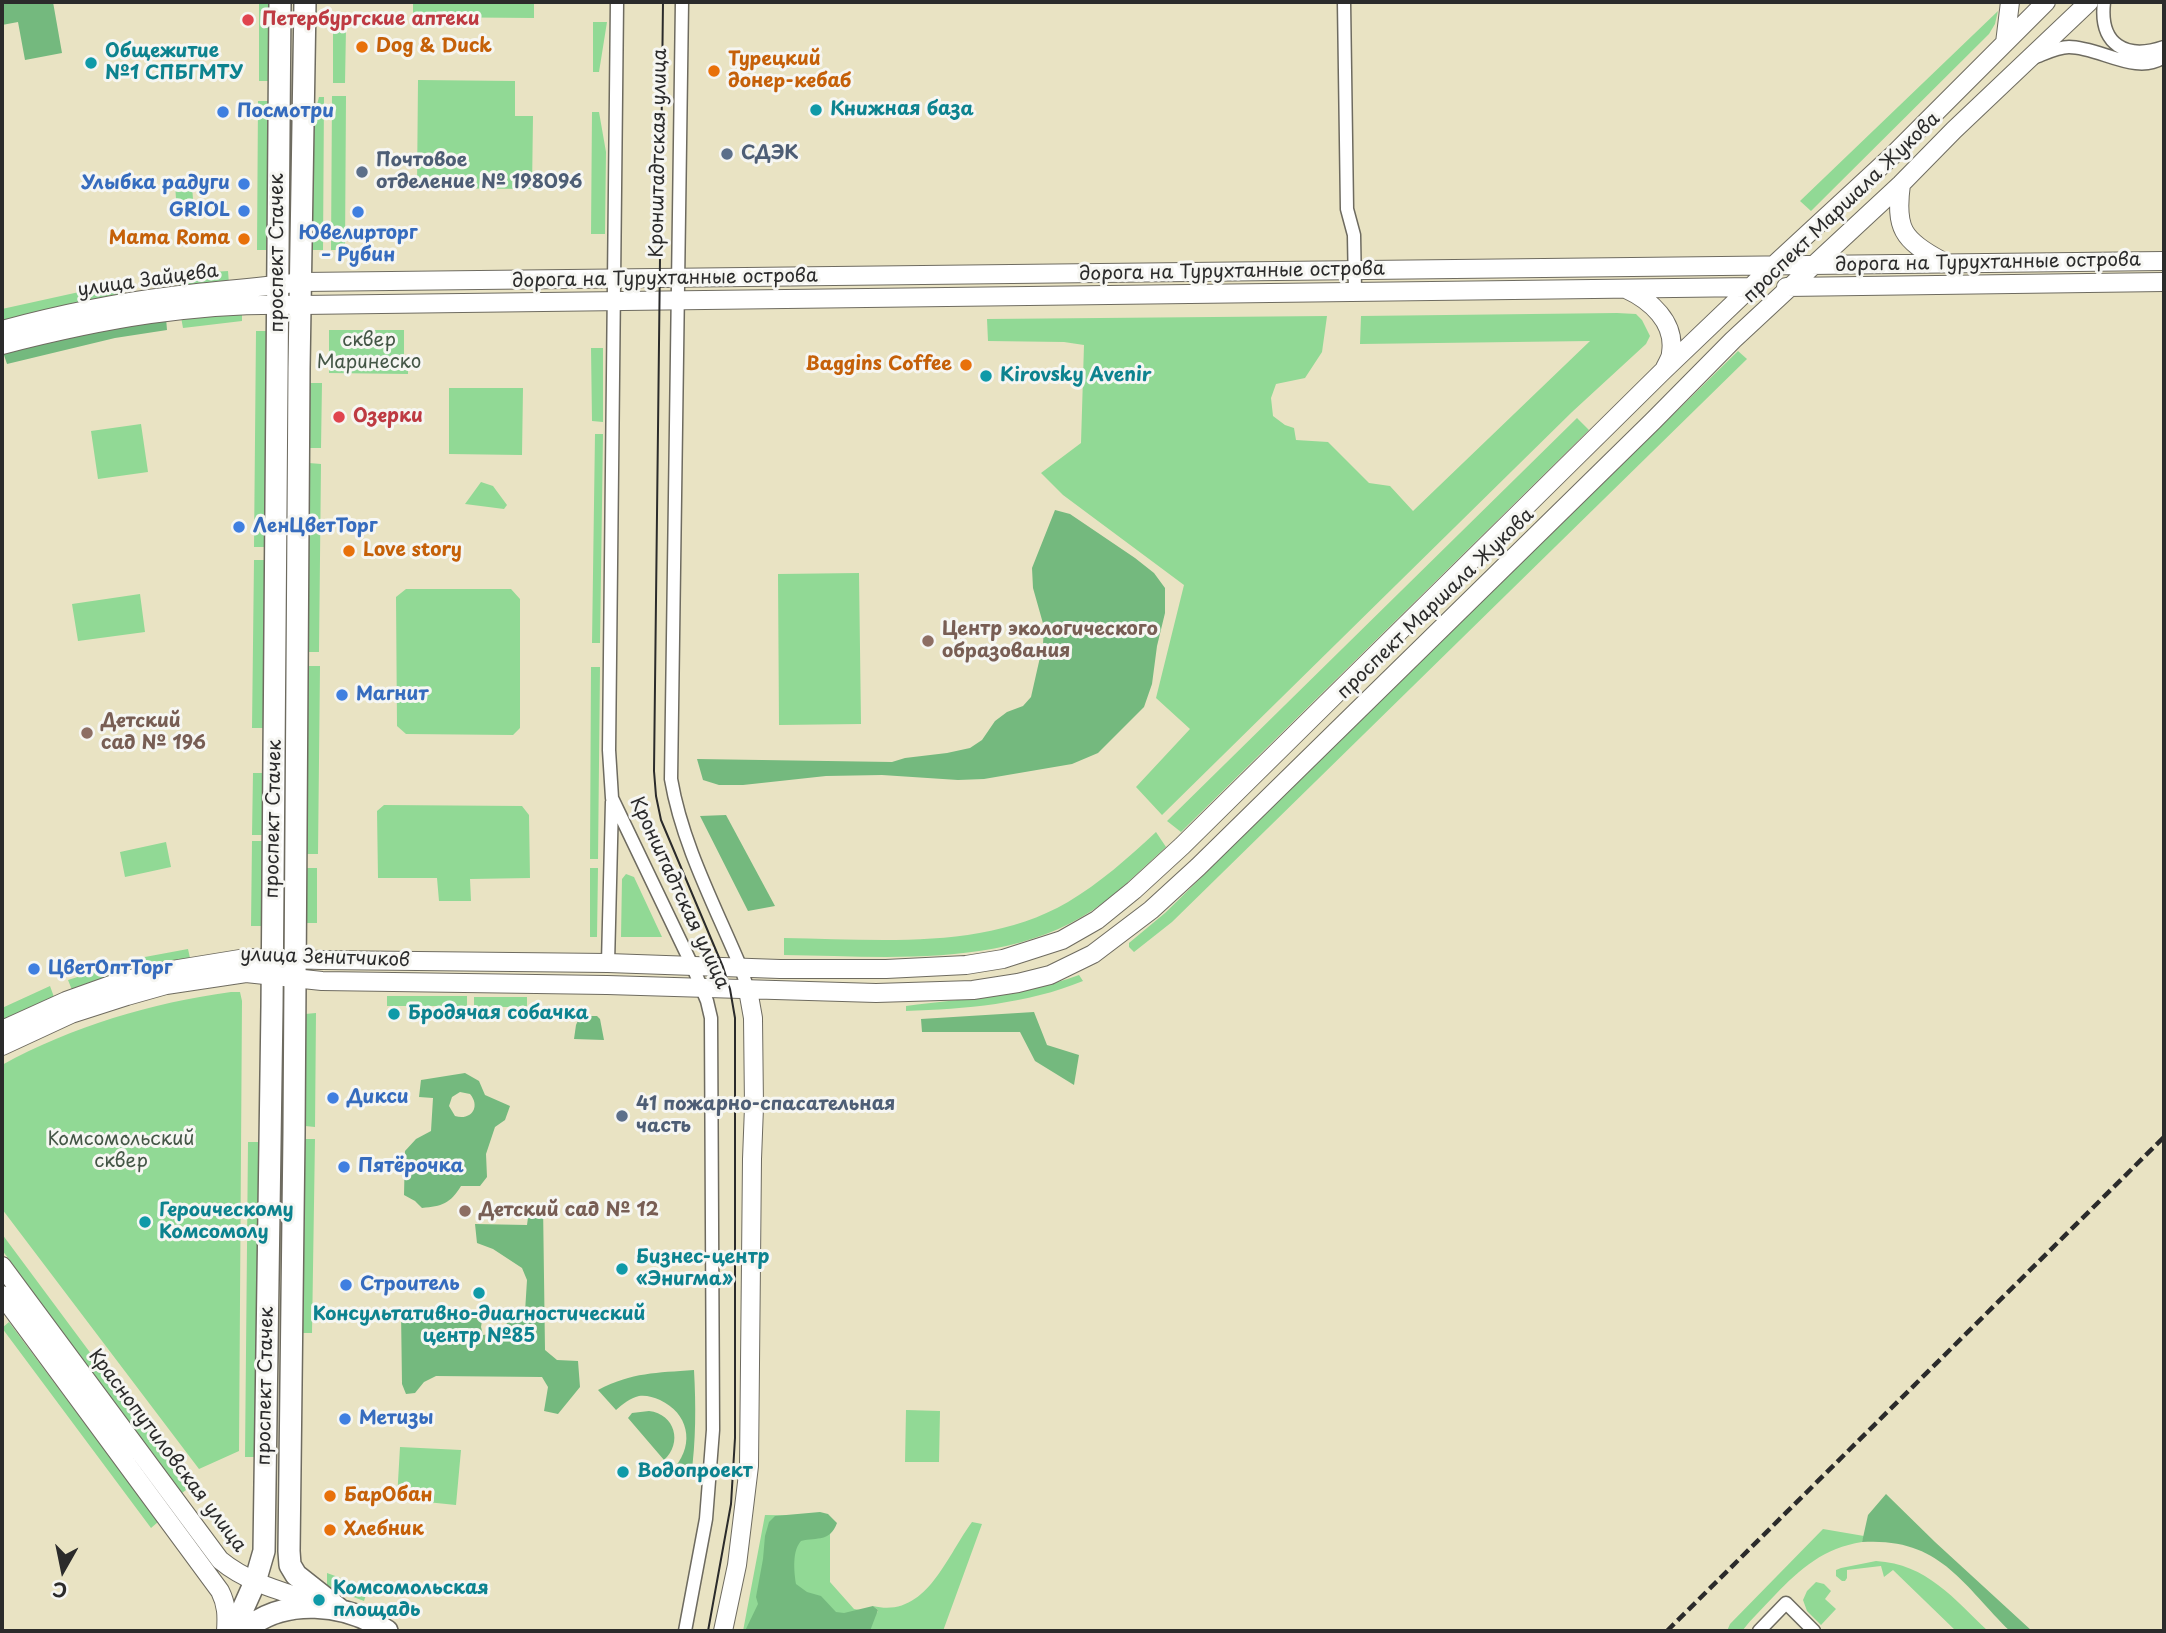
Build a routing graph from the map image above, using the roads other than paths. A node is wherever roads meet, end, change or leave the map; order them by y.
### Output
1 (280, 2) edge
2 (305, 2) edge
3 (617, 2) edge
4 (682, 2) edge
5 (1345, 2) edge
6 (2010, 2) edge
7 (2046, 2) edge
8 (2089, 2) edge
9 (2104, 2) edge
10 (2005, 43) junction
11 (2164, 47) edge
12 (2164, 57) edge
13 (2029, 59) junction
14 (1900, 184) junction
15 (2164, 261) edge
16 (1945, 262) junction
17 (1774, 265) junction
18 (1813, 265) junction
19 (1355, 270) junction
20 (677, 278) junction
21 (613, 279) junction
22 (302, 282) junction
23 (2164, 282) edge
24 (1751, 287) junction
25 (1790, 287) junction
26 (1623, 288) junction
27 (1355, 292) junction
28 (278, 295) junction
29 (677, 300) junction
30 (613, 301) junction
31 (301, 305) junction
32 (2, 330) edge
33 (2, 345) edge
34 (1663, 371) junction
35 (612, 799) junction
36 (608, 963) junction
37 (692, 965) junction
38 (272, 966) junction
39 (295, 968) junction
40 (740, 968) junction
41 (702, 988) junction
42 (748, 990) junction
43 (2, 1030) edge
44 (2, 1046) edge
45 (2, 1266) edge
46 (2, 1295) edge
47 (255, 1582) junction
48 (338, 1609) junction
49 (226, 1631) edge
50 (233, 1631) edge
51 (244, 1631) edge
52 (387, 1631) edge
53 (685, 1631) edge
54 (723, 1631) edge
55 (1759, 1631) edge
56 (1814, 1631) edge

1 - 28 main road, проспект Стачек
2 - 22 main road, проспект Стачек
3 - 21 street, Кронштадтская улица
4 - 20 street, Кронштадтская улица
5 - 19 street
6 - 10 street
7 - 10 street, проспект Маршала Жукова
8 - 13 street, проспект Маршала Жукова
9 - 11 street
10 - 17 street, проспект Маршала Жукова
12 - 13 street
13 - 14 street, проспект Маршала Жукова
14 - 16 street
14 - 18 street, проспект Маршала Жукова
15 - 16 street, дорога на Турухтанные острова
16 - 18 street, дорога на Турухтанные острова
17 - 18 street, дорога на Турухтанные острова
17 - 19 street, дорога на Турухтанные острова
17 - 24 street, проспект Маршала Жукова
18 - 25 street, проспект Маршала Жукова
19 - 20 street, дорога на Турухтанные острова
19 - 27 street
20 - 21 street, дорога на Турухтанные острова
20 - 29 street, Кронштадтская улица
21 - 22 street, дорога на Турухтанные острова
21 - 30 street, Кронштадтская улица
22 - 28 street, улица Зайцева
22 - 31 main road, проспект Стачек
23 - 25 street, дорога на Турухтанные острова
24 - 25 street, дорога на Турухтанные острова
24 - 26 street, дорога на Турухтанные острова
24 - 34 street, проспект Маршала Жукова
25 - 42 street, проспект Маршала Жукова
26 - 27 street, дорога на Турухтанные острова
26 - 34 street
27 - 29 street, дорога на Турухтанные острова
28 - 31 street, улица Зайцева
28 - 32 street, улица Зайцева
28 - 33 street, улица Зайцева
28 - 38 main road, проспект Стачек
29 - 30 street, дорога на Турухтанные острова
29 - 40 street, Кронштадтская улица
30 - 31 street, дорога на Турухтанные острова
30 - 35 street, Кронштадтская улица
31 - 39 main road, проспект Стачек
34 - 40 street, проспект Маршала Жукова
35 - 36 street
35 - 37 street, Кронштадтская улица
36 - 37 street, улица Зенитчиков
36 - 39 street, улица Зенитчиков
37 - 40 street, проспект Маршала Жукова
37 - 41 street, Кронштадтская улица
38 - 39 street, улица Зенитчиков
38 - 43 street, улица Зенитчиков
38 - 44 street, улица Зенитчиков
38 - 47 main road, проспект Стачек
39 - 41 street, улица Зенитчиков
39 - 48 main road, проспект Стачек
40 - 42 street, Кронштадтская улица
41 - 42 street, проспект Маршала Жукова
41 - 53 street, Кронштадтская улица
42 - 54 street, Кронштадтская улица
45 - 47 street, Краснопутиловская улица
46 - 49 street, Краснопутиловская улица
47 - 48 street, Краснопутиловская улица
47 - 50 main road, проспект Стачек
48 - 51 main road
48 - 52 main road
55 - 56 street

